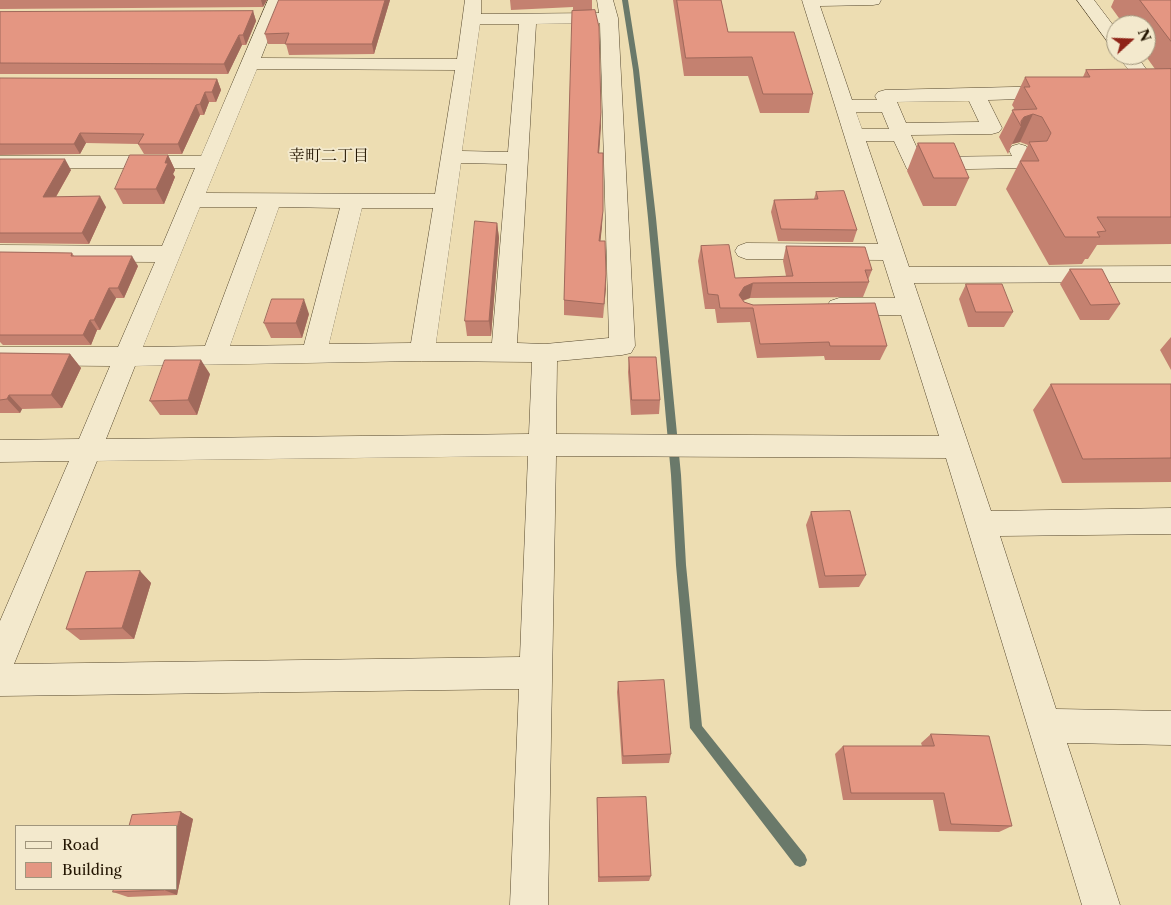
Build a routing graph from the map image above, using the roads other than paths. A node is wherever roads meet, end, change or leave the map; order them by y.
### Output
1 (472, 0) edge
2 (810, 0) edge
3 (873, 0) edge
4 (1086, 0) edge
5 (265, 9) edge
6 (607, 9) edge
7 (535, 12) edge
8 (472, 19) junction
9 (1106, 27) edge
10 (250, 63) junction
11 (465, 65) junction
12 (1134, 65) edge
13 (1102, 90) edge
14 (1073, 91) edge
15 (976, 95) junction
16 (844, 106) junction
17 (889, 106) junction
18 (992, 128) junction
19 (900, 132) junction
20 (853, 135) junction
21 (451, 157) junction
22 (518, 158) junction
23 (0, 162) edge
24 (207, 162) junction
25 (192, 200) junction
26 (271, 200) junction
27 (353, 200) junction
28 (444, 201) junction
29 (746, 251) dead end
30 (0, 253) edge
31 (169, 254) junction
32 (895, 263) junction
33 (1171, 274) edge
34 (909, 306) junction
35 (820, 308) edge
36 (422, 352) junction
37 (504, 352) junction
38 (545, 353) junction
39 (314, 354) junction
40 (0, 356) edge
41 (214, 356) junction
42 (126, 357) junction
43 (543, 445) junction
44 (956, 447) junction
45 (87, 450) junction
46 (0, 451) edge
47 (1171, 521) edge
48 (981, 524) junction
49 (0, 660) edge
50 (536, 672) junction
51 (0, 680) edge
52 (1044, 726) junction
53 (1171, 728) edge
54 (529, 905) edge
55 (1101, 905) edge

1 - 8 street
2 - 3 street
2 - 16 street
4 - 9 street
5 - 10 street
6 - 7 street
6 - 38 street
7 - 8 street
7 - 22 street
8 - 11 street
10 - 11 street
10 - 24 street
11 - 21 street
12 - 13 street
14 - 15 street
15 - 17 street
15 - 18 street
16 - 17 street
16 - 20 street
17 - 19 street
18 - 19 street
18 - 19 street
19 - 20 street
20 - 32 street
21 - 22 street
21 - 28 street
22 - 37 street
23 - 24 street
24 - 25 street
25 - 26 street
25 - 31 street
26 - 27 street
26 - 41 street
27 - 28 street
27 - 39 street
28 - 36 street
29 - 32 street
30 - 31 street
31 - 42 street
32 - 33 street
32 - 34 street
34 - 35 street
34 - 44 street
36 - 37 street
36 - 39 street
37 - 38 street
38 - 43 street
39 - 41 street
40 - 42 street
41 - 42 street
42 - 45 street
43 - 44 street
43 - 45 street
43 - 50 street
44 - 48 street
45 - 46 street
45 - 49 street
47 - 48 street
48 - 52 street
50 - 51 street
50 - 54 street
52 - 53 street
52 - 55 street

